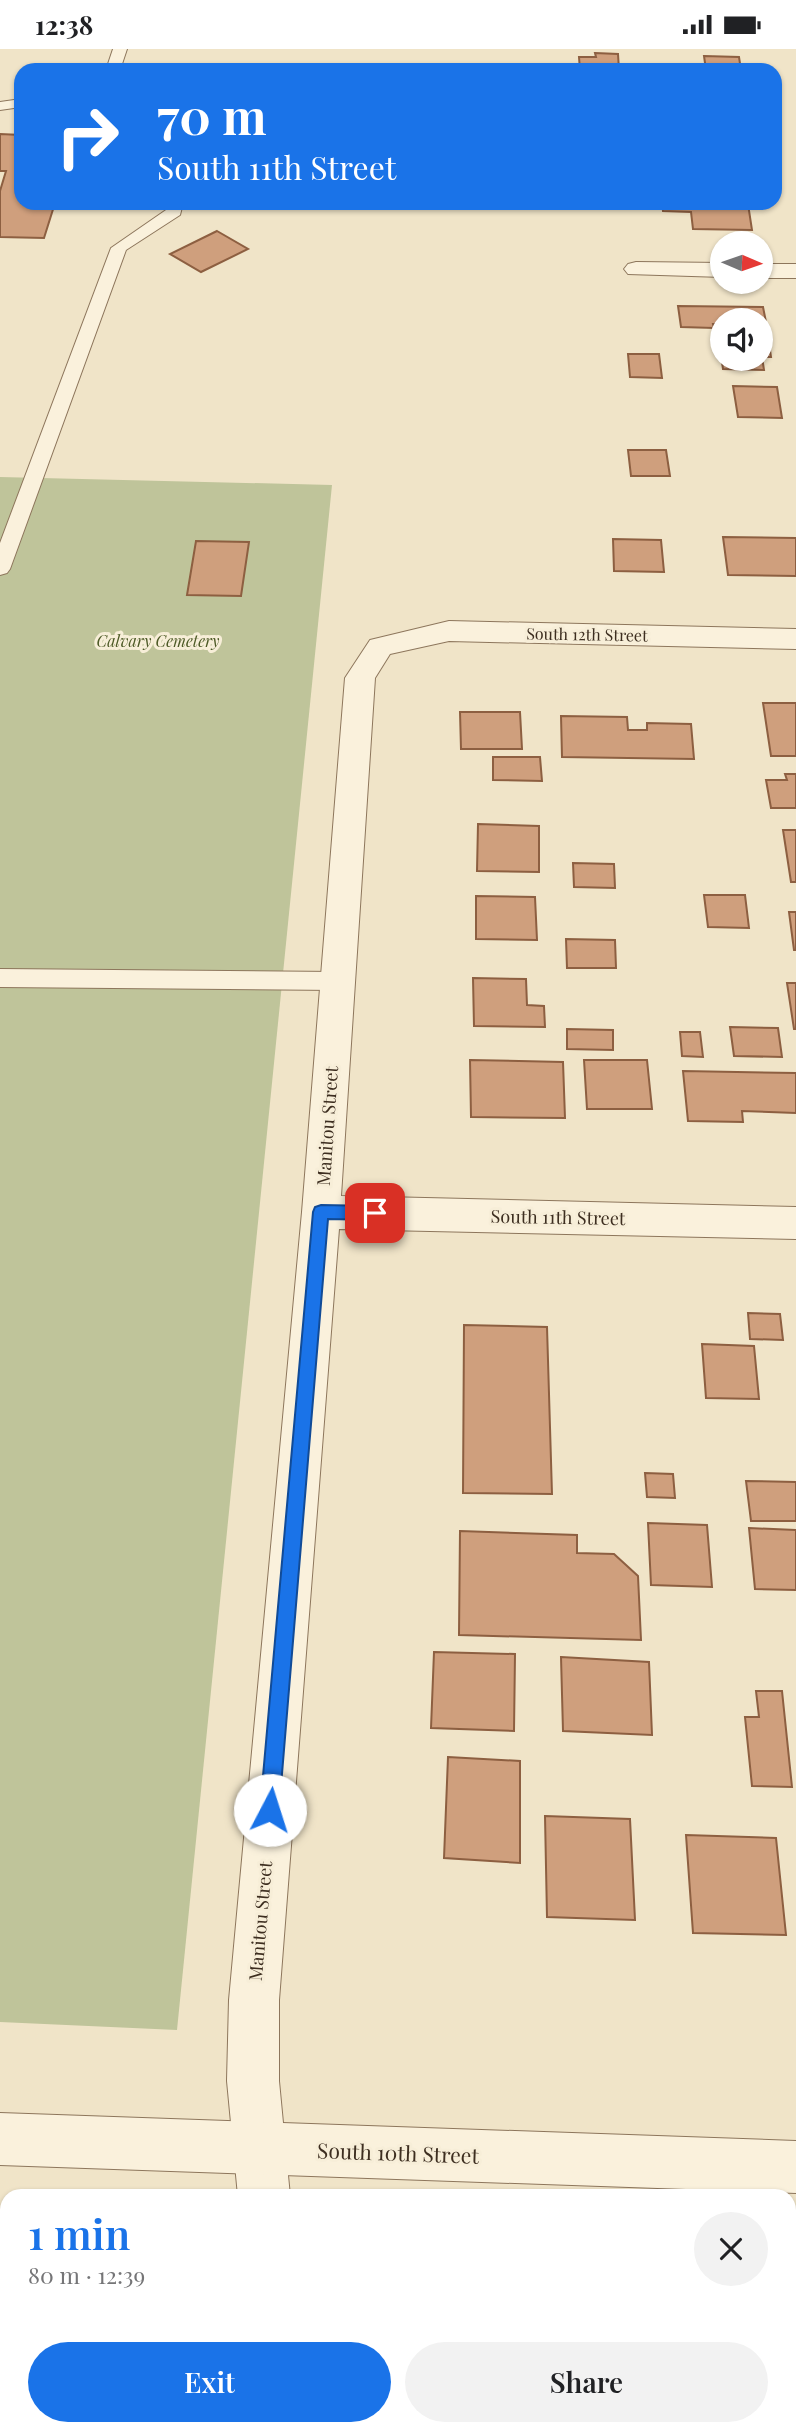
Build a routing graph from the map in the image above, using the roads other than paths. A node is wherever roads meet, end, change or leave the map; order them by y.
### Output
1 (174, 210) edge
2 (636, 269) dead end
3 (710, 270) edge
4 (774, 271) edge
5 (796, 271) edge
6 (0, 569) edge
7 (796, 639) edge
8 (380, 647) joint
9 (0, 978) edge
10 (336, 981) junction
11 (321, 1212) junction
12 (796, 1223) edge
13 (0, 2139) edge
14 (796, 2167) edge
15 (262, 2172) edge

1 - 6 lane
2 - 3 street
4 - 5 street
7 - 8 street, South 12th Street
8 - 10 street, Manitou Street
9 - 10 lane
10 - 11 street, Manitou Street
11 - 12 street, South 11th Street
11 - 15 street, Manitou Street
13 - 15 street, South 10th Street
14 - 15 street, South 10th Street

